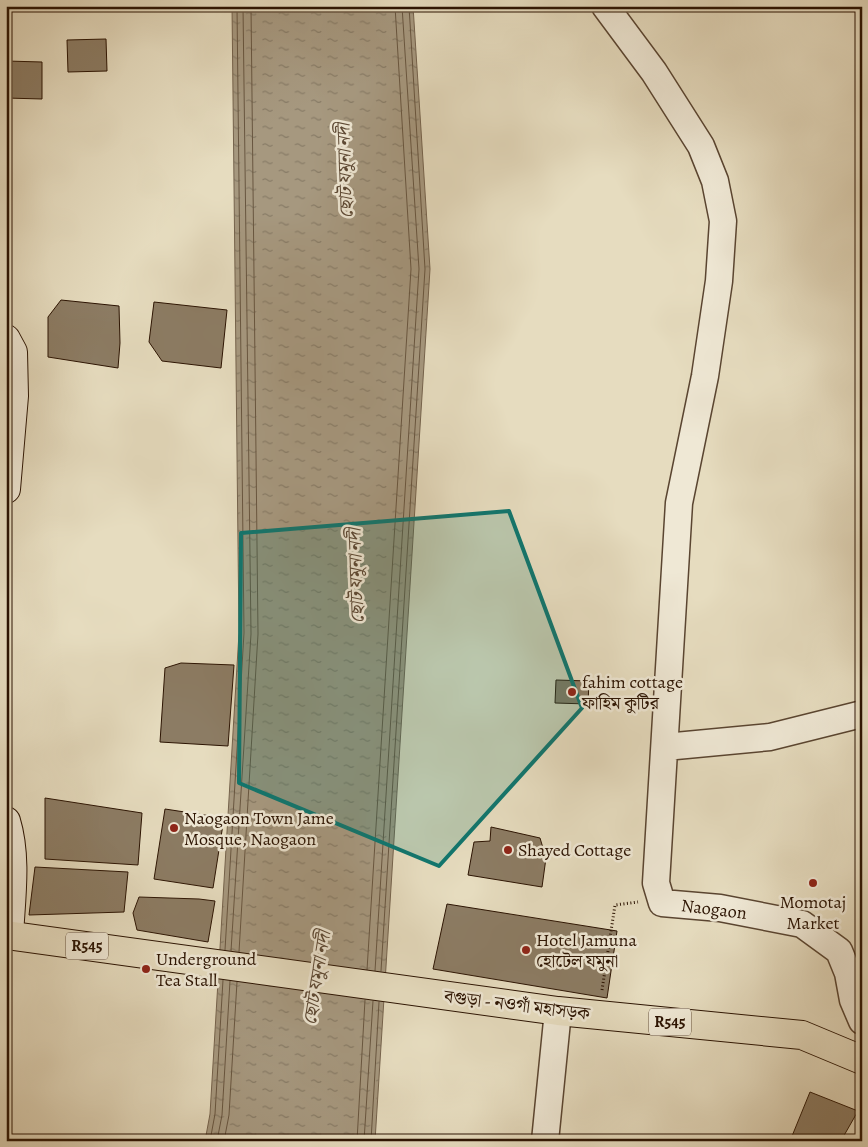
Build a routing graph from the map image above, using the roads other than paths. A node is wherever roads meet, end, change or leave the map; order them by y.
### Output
1 (605, 6) edge
2 (6, 339) edge
3 (6, 489) edge
4 (862, 714) edge
5 (665, 747) junction
6 (6, 821) edge
7 (8, 935) edge
8 (558, 1011) junction
9 (862, 1021) edge
10 (862, 1060) edge
11 (545, 1141) edge

1 - 5 street, Naogaon
2 - 3 main road
4 - 5 street
5 - 9 street, Naogaon
6 - 7 main road
7 - 8 main road, বগুড়া - নওগাঁ মহাসড়ক / R545
8 - 10 main road, বগুড়া - নওগাঁ মহাসড়ক / R545
8 - 11 street

